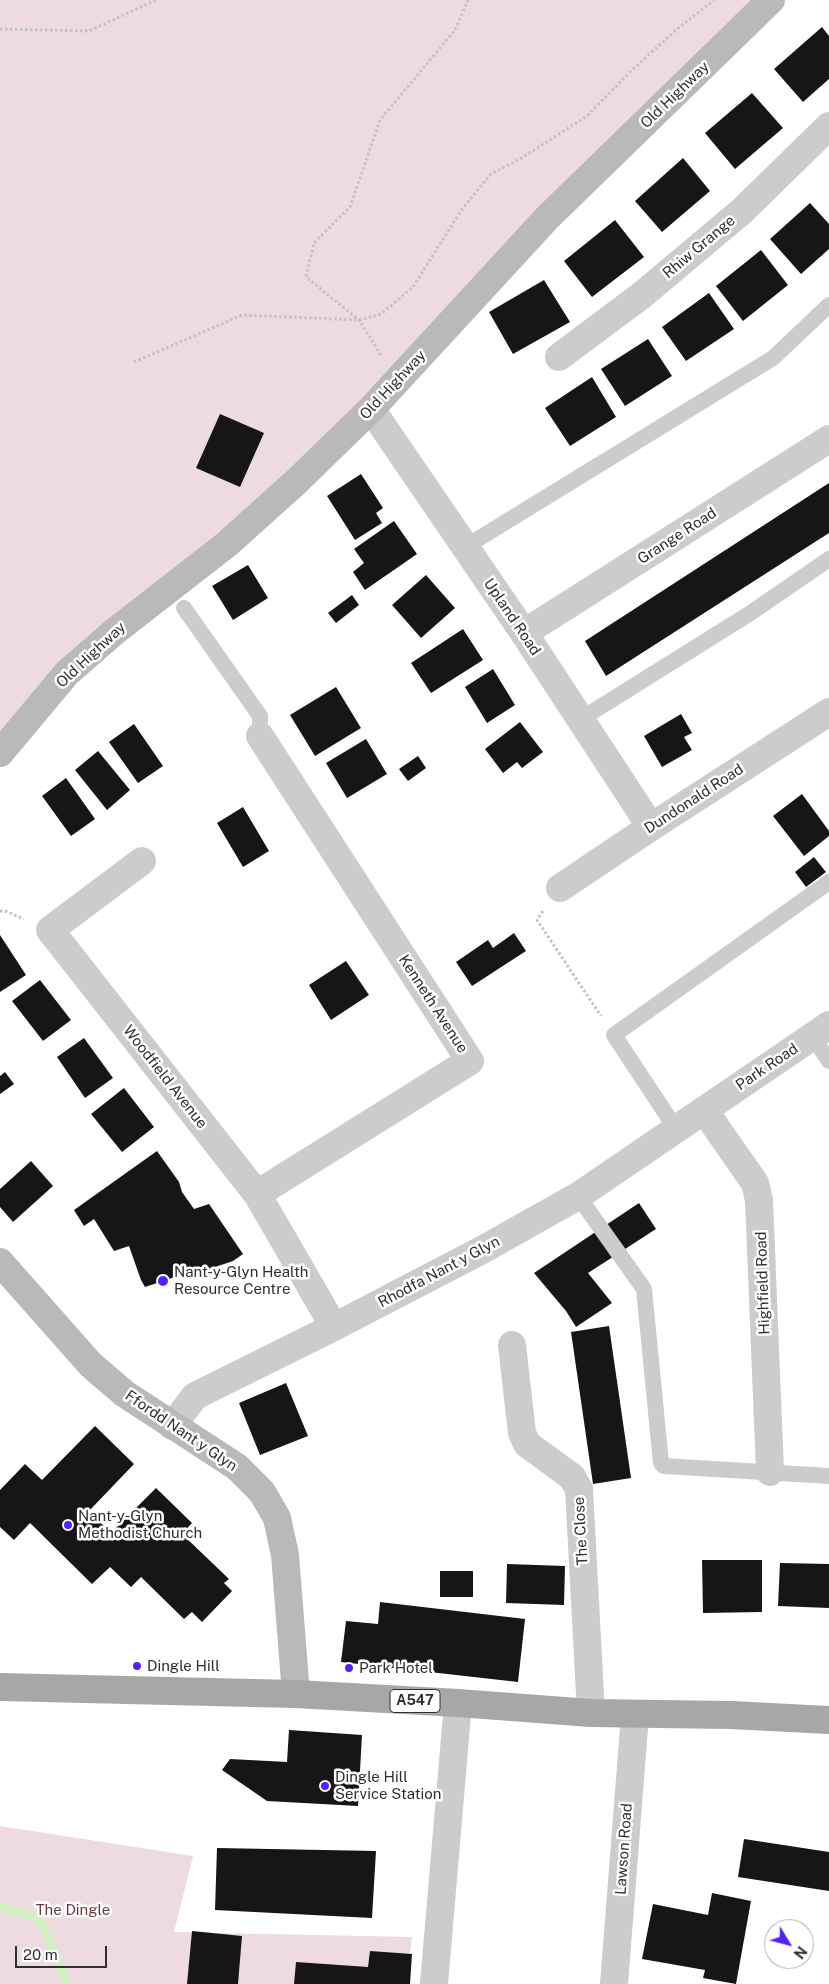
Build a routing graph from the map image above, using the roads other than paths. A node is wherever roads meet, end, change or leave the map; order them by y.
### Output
1 (771, 0) edge
2 (829, 126) edge
3 (829, 306) edge
4 (559, 357) dead end
5 (371, 409) junction
6 (829, 438) edge
7 (465, 547) junction
8 (829, 559) edge
9 (184, 608) dead end
10 (524, 633) junction
11 (829, 712) edge
12 (580, 719) junction
13 (260, 736) joint
14 (0, 753) edge
15 (651, 827) junction
16 (142, 861) dead end
17 (829, 882) edge
18 (560, 888) road end
19 (821, 1030) edge
20 (829, 1061) edge
21 (704, 1110) junction
22 (676, 1130) junction
23 (257, 1194) junction
24 (578, 1196) junction
25 (0, 1262) edge
26 (334, 1327) junction
27 (512, 1345) dead end
28 (172, 1426) junction
29 (770, 1472) junction
30 (829, 1476) edge
31 (0, 1686) edge
32 (296, 1694) junction
33 (458, 1703) junction
34 (591, 1713) junction
35 (634, 1715) junction
36 (829, 1720) edge
37 (434, 1984) edge
38 (614, 1984) edge

1 - 5 street, Old Highway
2 - 4 street, Rhiw Grange
3 - 7 lane
5 - 7 street, Upland Road
5 - 14 street, Old Highway
6 - 10 street, Grange Road
7 - 10 street, Upland Road
8 - 12 lane
9 - 13 lane
10 - 12 street, Upland Road
11 - 15 street, Dundonald Road
12 - 15 street, Upland Road
13 - 23 street, Kenneth Avenue
15 - 18 street, Dundonald Road
16 - 23 street, Woodfield Avenue
17 - 22 lane
19 - 20 lane
19 - 21 street, Park Road
21 - 22 street, Rhodfa Nant y Glyn
21 - 29 street, Highfield Road
22 - 24 street, Rhodfa Nant y Glyn
23 - 26 street, Woodfield Avenue
24 - 26 street, Rhodfa Nant y Glyn
24 - 29 lane
25 - 28 street, Ffordd Nant y Glyn
26 - 28 street, Rhodfa Nant y Glyn
27 - 34 street, The Close
28 - 32 street, Ffordd Nant y Glyn
29 - 30 lane
31 - 32 main road, A547
32 - 33 main road, A547
33 - 34 main road, A547
33 - 37 street
34 - 35 main road, A547
35 - 36 main road, A547
35 - 38 street, Lawson Road

